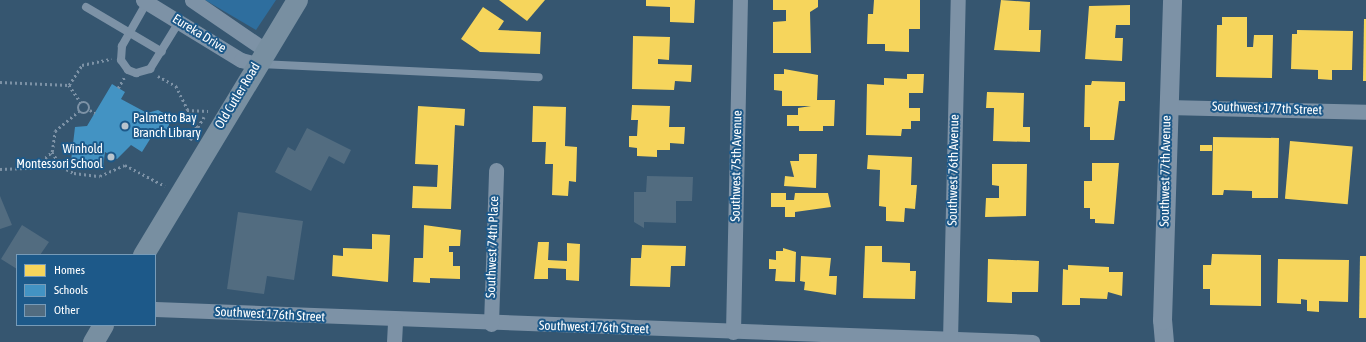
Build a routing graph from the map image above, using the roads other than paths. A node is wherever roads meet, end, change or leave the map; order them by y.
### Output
1 (192, 0) edge
2 (297, 0) edge
3 (740, 0) edge
4 (958, 0) edge
5 (1172, 0) edge
6 (146, 1) edge
7 (86, 7) dead end
8 (179, 22) junction
9 (130, 32) junction
10 (162, 52) junction
11 (261, 57) junction
12 (539, 77) dead end
13 (1167, 107) junction
14 (1366, 112) edge
15 (496, 170) dead end
16 (144, 254) edge
17 (156, 309) edge
18 (395, 320) junction
19 (490, 324) junction
20 (102, 326) edge
21 (733, 332) junction
22 (950, 340) junction
23 (93, 342) edge
24 (394, 342) edge
25 (1032, 342) edge
26 (1164, 342) edge

1 - 8 street
1 - 11 street, Eureka Drive
2 - 11 main road, Old Cutler Road
3 - 21 street, Southwest 75th Avenue
4 - 22 street, Southwest 76th Avenue
5 - 13 street, Southwest 77th Avenue
6 - 8 street, Eureka Drive
6 - 9 lane
7 - 9 lane
8 - 10 lane
8 - 11 street, Eureka Drive
9 - 10 lane
9 - 10 lane
11 - 12 lane
11 - 16 main road, Old Cutler Road
13 - 14 street, Southwest 177th Street
13 - 26 street, Southwest 77th Avenue
15 - 19 street, Southwest 74th Place
17 - 18 street, Southwest 176th Street
18 - 19 street, Southwest 176th Street
18 - 24 street
19 - 21 street, Southwest 176th Street
20 - 23 main road
21 - 22 street, Southwest 176th Street
22 - 25 street, Southwest 176th Street

